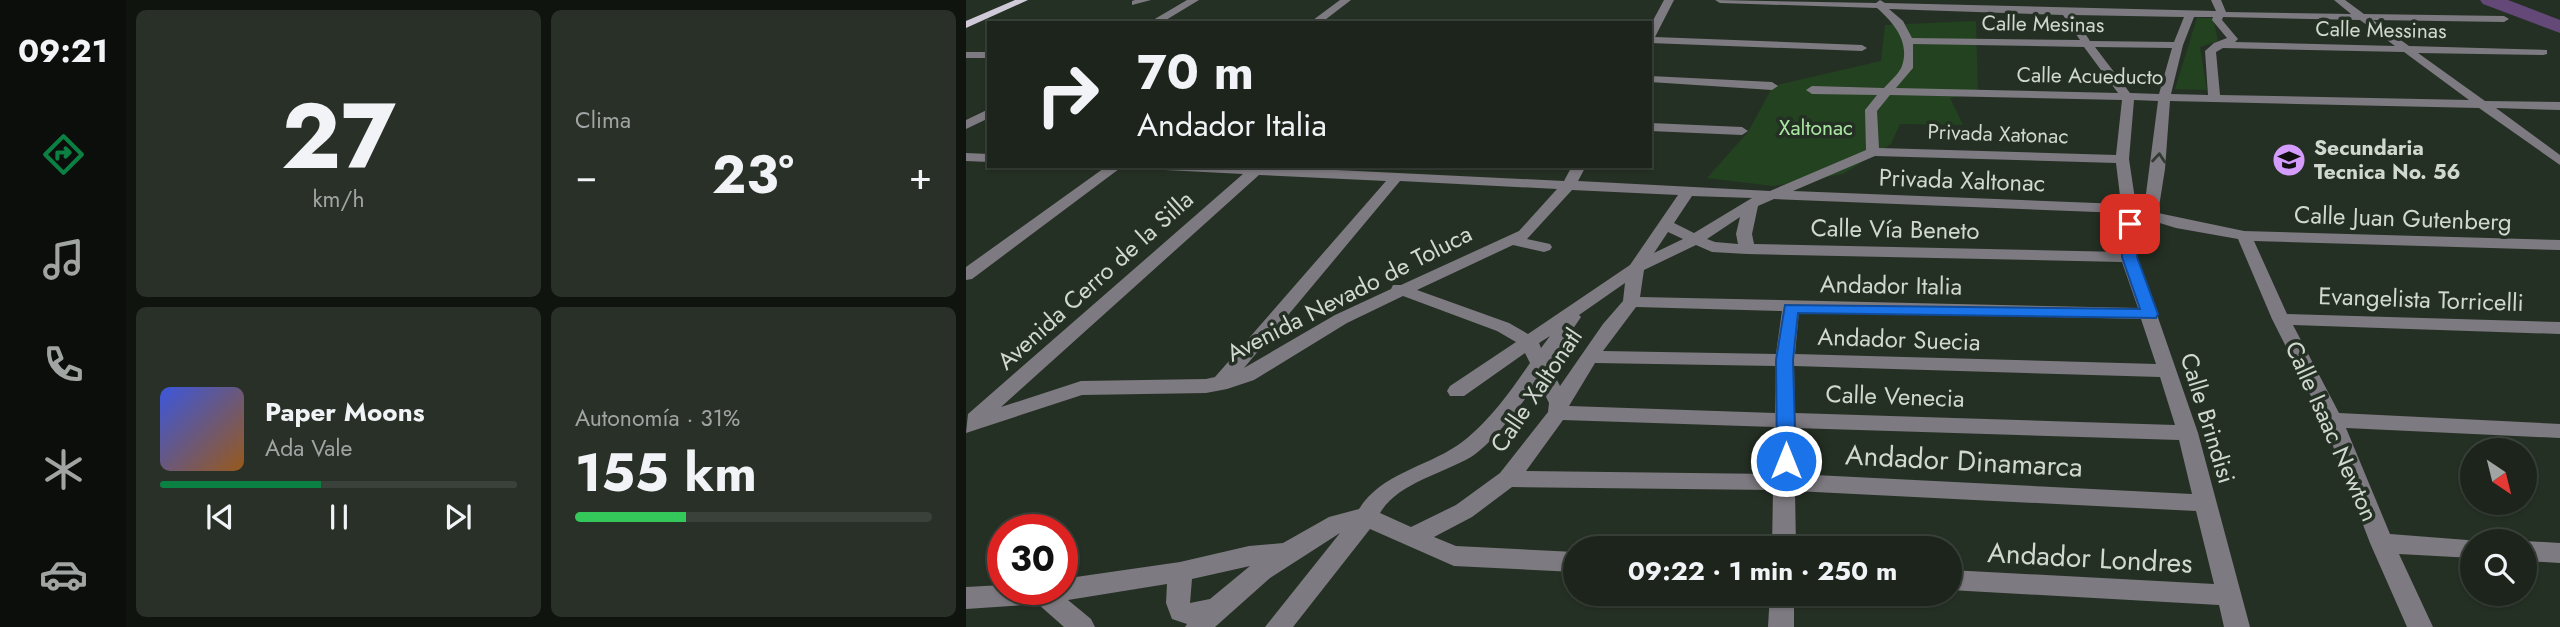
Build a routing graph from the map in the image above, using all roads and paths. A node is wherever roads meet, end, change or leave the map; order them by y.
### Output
1 (995, 0) edge
2 (1023, 0) edge
3 (1146, 0) edge
4 (1194, 0) edge
5 (1346, 0) edge
6 (1669, 0) edge
7 (1720, 0) edge
8 (2217, 0) edge
9 (2339, 0) edge
10 (1135, 3) dead end
11 (1880, 3) edge
12 (1899, 3) edge
13 (976, 8) dead end
14 (2066, 12) junction
15 (2190, 14) junction
16 (2219, 14) junction
17 (2361, 16) junction
18 (2504, 19) dead end
19 (1157, 21) edge
20 (1317, 21) edge
21 (1899, 23) junction
22 (966, 25) edge
23 (1652, 34) edge
24 (1652, 38) edge
25 (1908, 41) junction
26 (1948, 43) junction
27 (2087, 44) junction
28 (2178, 45) junction
29 (2218, 45) junction
30 (1862, 48) dead end
31 (2406, 50) junction
32 (2543, 52) dead end
33 (966, 55) edge
34 (987, 55) edge
35 (1652, 79) edge
36 (1772, 86) dead end
37 (1812, 90) dead end
38 (1885, 92) junction
39 (2128, 98) junction
40 (2164, 98) junction
41 (2214, 98) junction
42 (2484, 104) junction
43 (2560, 106) edge
44 (987, 114) edge
45 (966, 125) edge
46 (1652, 127) edge
47 (1742, 131) dead end
48 (1872, 152) junction
49 (966, 157) edge
50 (987, 158) edge
51 (2122, 159) junction
52 (2560, 161) edge
53 (1113, 168) edge
54 (1201, 168) edge
55 (1472, 168) edge
56 (1578, 168) edge
57 (1255, 171) junction
58 (1395, 178) junction
59 (1464, 181) junction
60 (1569, 185) junction
61 (1689, 190) junction
62 (1778, 192) junction
63 (1751, 204) junction
64 (2129, 216) junction
65 (2150, 217) junction
66 (1665, 225) junction
67 (2244, 236) junction
68 (1511, 240) junction
69 (1694, 240) junction
70 (2560, 245) edge
71 (1544, 247) dead end
72 (1747, 249) junction
73 (2129, 257) junction
74 (1636, 268) junction
75 (966, 275) edge
76 (1399, 289) junction
77 (1631, 302) junction
78 (1578, 308) junction
79 (1791, 308) junction
80 (2150, 314) junction
81 (2281, 319) junction
82 (2560, 328) edge
83 (1529, 342) junction
84 (1589, 357) junction
85 (1785, 360) junction
86 (1540, 367) junction
87 (2166, 371) junction
88 (1220, 384) junction
89 (1457, 391) dead end
90 (1559, 408) junction
91 (1787, 418) junction
92 (2333, 420) junction
93 (967, 426) edge
94 (2560, 431) edge
95 (2188, 433) junction
96 (1508, 479) junction
97 (1786, 482) junction
98 (2206, 503) junction
99 (1366, 517) junction
100 (1784, 536) edge
101 (1411, 537) junction
102 (2382, 544) junction
103 (2460, 547) edge
104 (1290, 552) junction
105 (2537, 552) edge
106 (2560, 553) edge
107 (1563, 561) edge
108 (1180, 572) junction
109 (1962, 581) edge
110 (1078, 588) edge
111 (2227, 595) junction
112 (987, 597) edge
113 (966, 598) edge
114 (1057, 605) edge
115 (1782, 606) edge
116 (1216, 608) junction
117 (1082, 627) edge
118 (1198, 627) edge
119 (1278, 627) edge
120 (1782, 627) edge
121 (2237, 627) edge
122 (2420, 627) edge

1 - 13 main road
2 - 22 main road
3 - 10 street
4 - 19 street
5 - 20 street
6 - 23 street
7 - 11 street
8 - 16 street
9 - 17 street
11 - 12 street
11 - 21 street
12 - 14 street
14 - 15 street
14 - 27 street
15 - 16 street
15 - 28 street
16 - 17 street
16 - 29 street
17 - 18 street
17 - 31 street
21 - 25 street
21 - 26 street
24 - 30 street
25 - 26 street, Calle Mesinas
25 - 38 street
26 - 27 street, Calle Mesinas
27 - 28 street, Calle Mesinas
27 - 39 street
28 - 40 street
29 - 31 street, Calle Messinas
29 - 41 street
31 - 32 street, Calle Messinas
31 - 42 street
33 - 34 street
35 - 36 street
37 - 38 street, Calle Acueducto
38 - 39 street, Calle Acueducto
38 - 48 street
39 - 40 street, Calle Acueducto
39 - 51 street, Calle Brindisi
40 - 41 street, Calle Acueducto
65 -> 40 street
41 - 42 street, Calle Acueducto
42 - 43 street, Calle Acueducto
42 - 52 street
44 - 45 street
46 - 47 street
48 - 51 street, Privada Xatonac
48 - 62 street
49 - 50 street
51 - 64 street, Calle Brindisi
53 - 75 street
54 - 57 street
55 - 59 street
56 - 60 street, Avenida Nevado de Toluca
57 - 58 street
57 - 93 street, Avenida Cerro de la Silla
58 - 59 street
58 - 88 street
59 - 60 street
60 - 61 street
60 - 68 street, Avenida Nevado de Toluca
61 - 62 street
61 - 66 street, Calle Xaltonatl
62 - 63 street
62 - 64 street, Privada Xaltonac
63 - 69 street
63 - 72 street
64 - 65 street
64 - 73 street, Calle Brindisi
65 - 67 street
66 - 69 street, Calle Vía Beneto
66 - 74 street, Calle Xaltonatl
67 - 70 street, Calle Juan Gutenberg
67 - 81 street, Calle Isaac Newton
68 - 71 street
68 - 76 street, Avenida Nevado de Toluca
69 - 72 street, Calle Vía Beneto
69 - 74 street, Calle Xaltonatl
72 - 73 street, Calle Vía Beneto
73 - 80 street, Calle Brindisi
74 - 77 street, Calle Xaltonatl
74 - 78 street, Calle Xaltonatl
76 - 83 street
76 - 88 street, Avenida Nevado de Toluca
77 - 79 street, Andador Italia
77 - 84 street, Calle Xaltonatl
78 - 83 street, Calle Xaltonatl
78 - 86 street, Calle Xaltonatl
79 - 80 street, Andador Italia
79 - 85 street
80 - 87 street, Calle Brindisi
81 - 82 street, Evangelista Torricelli
81 - 92 street, Calle Isaac Newton
83 - 86 street
83 - 89 street, Calle Xaltonatl
84 - 85 street, Andador Suecia
84 - 90 street, Calle Xaltonatl
85 - 87 street, Andador Suecia
85 - 91 street
86 - 90 street
86 - 99 street, Calle Xaltonatl
87 - 95 street, Calle Brindisi
88 - 93 street, Avenida Nevado de Toluca
90 - 91 street, Calle Venecia
90 - 96 street, Calle Xaltonatl
91 - 95 street, Calle Venecia
91 - 97 street
92 - 94 street
92 - 102 street, Calle Isaac Newton
95 - 98 street, Calle Brindisi
96 - 97 street, Andador Dinamarca
96 - 101 street, Calle Xaltonatl
97 - 98 street, Andador Dinamarca
97 - 100 street
98 - 111 street, Calle Brindisi
99 - 101 street
99 - 104 street
99 - 119 street, Calle Xaltonatl
101 - 107 street
102 - 103 street
102 - 122 street, Calle Isaac Newton
104 - 108 street
104 - 116 street
105 - 106 street
108 - 110 street
108 - 116 street
109 - 111 street, Andador Londres
111 - 121 street, Calle Brindisi
112 - 113 street
114 - 117 street
115 - 120 street
116 - 118 street

